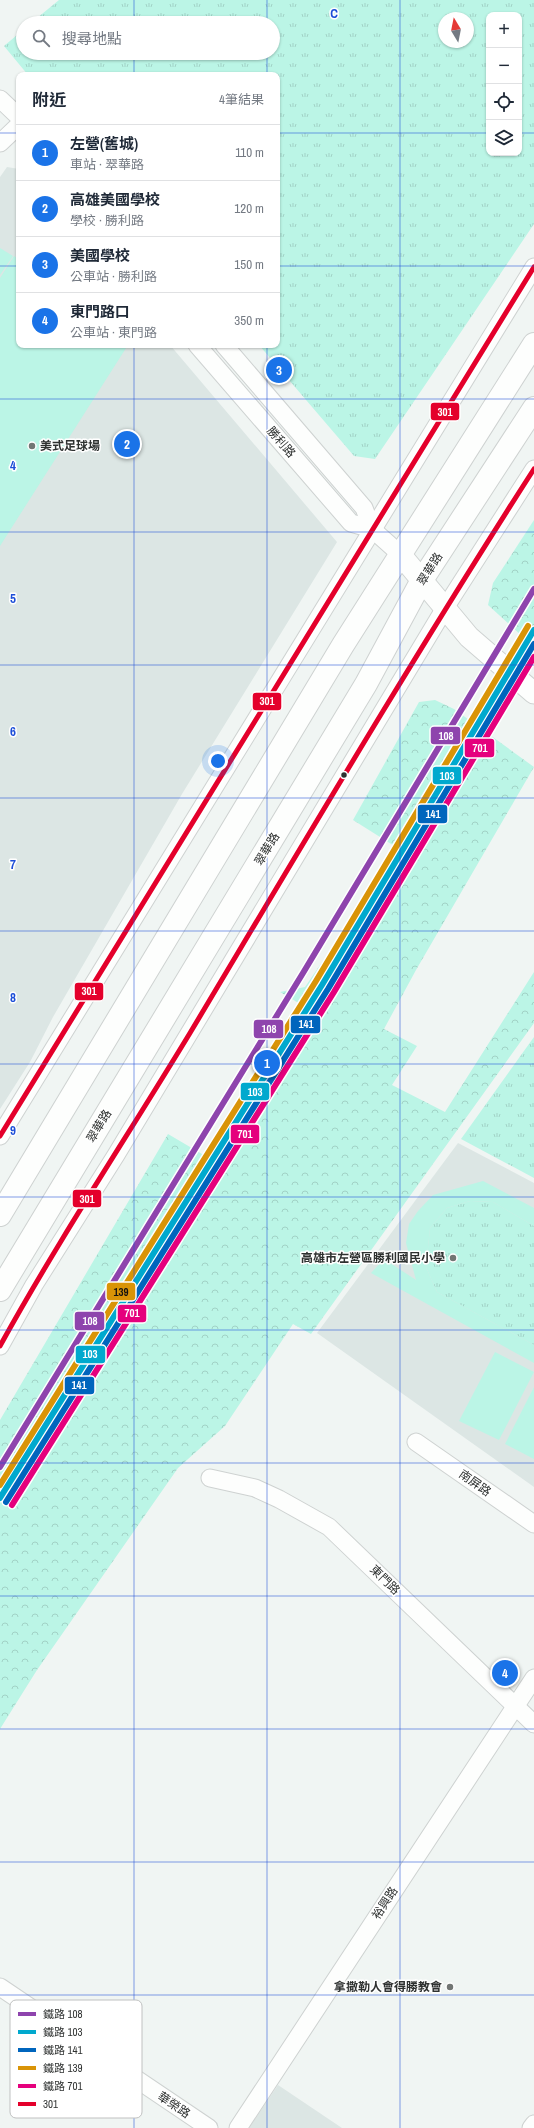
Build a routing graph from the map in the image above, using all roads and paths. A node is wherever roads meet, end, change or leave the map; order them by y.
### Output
1 (0, 99) edge
2 (16, 114) edge
3 (16, 128) edge
4 (0, 143) edge
5 (534, 267) edge
6 (534, 344) edge
7 (200, 348) edge
8 (227, 348) edge
9 (534, 408) edge
10 (534, 469) edge
11 (372, 529) junction
12 (400, 554) junction
13 (422, 580) junction
14 (445, 608) junction
15 (534, 693) edge
16 (0, 1136) edge
17 (0, 1215) edge
18 (2, 1284) edge
19 (27, 1298) junction
20 (0, 1346) edge
21 (416, 1442) dead end
22 (210, 1478) dead end
23 (534, 1524) edge
24 (534, 1678) edge
25 (516, 1705) junction
26 (534, 1724) edge
27 (0, 1987) edge
28 (19, 2000) edge
29 (142, 2083) edge
30 (534, 2124) edge
31 (209, 2128) edge
32 (238, 2128) edge
33 (531, 2128) edge

1 - 2 street
3 - 4 street
5 - 11 street
6 - 12 main road
7 - 11 street, 勝利路
8 - 11 street, 勝利路
9 - 13 main road, 翠華路
10 - 14 street
11 - 12 street, 勝利路
11 - 16 street
12 - 13 street
12 - 17 main road
13 - 14 street
13 - 18 main road, 翠華路
14 - 15 street
14 - 19 street
18 - 19 street
19 - 20 street
21 - 23 street, 南屏路
22 - 25 street, 東門路
24 - 25 street, 裕興路
25 - 26 street, 東門路
25 - 32 street, 裕興路
27 - 28 street, 華榮路
29 - 31 street, 華榮路
30 - 33 street

